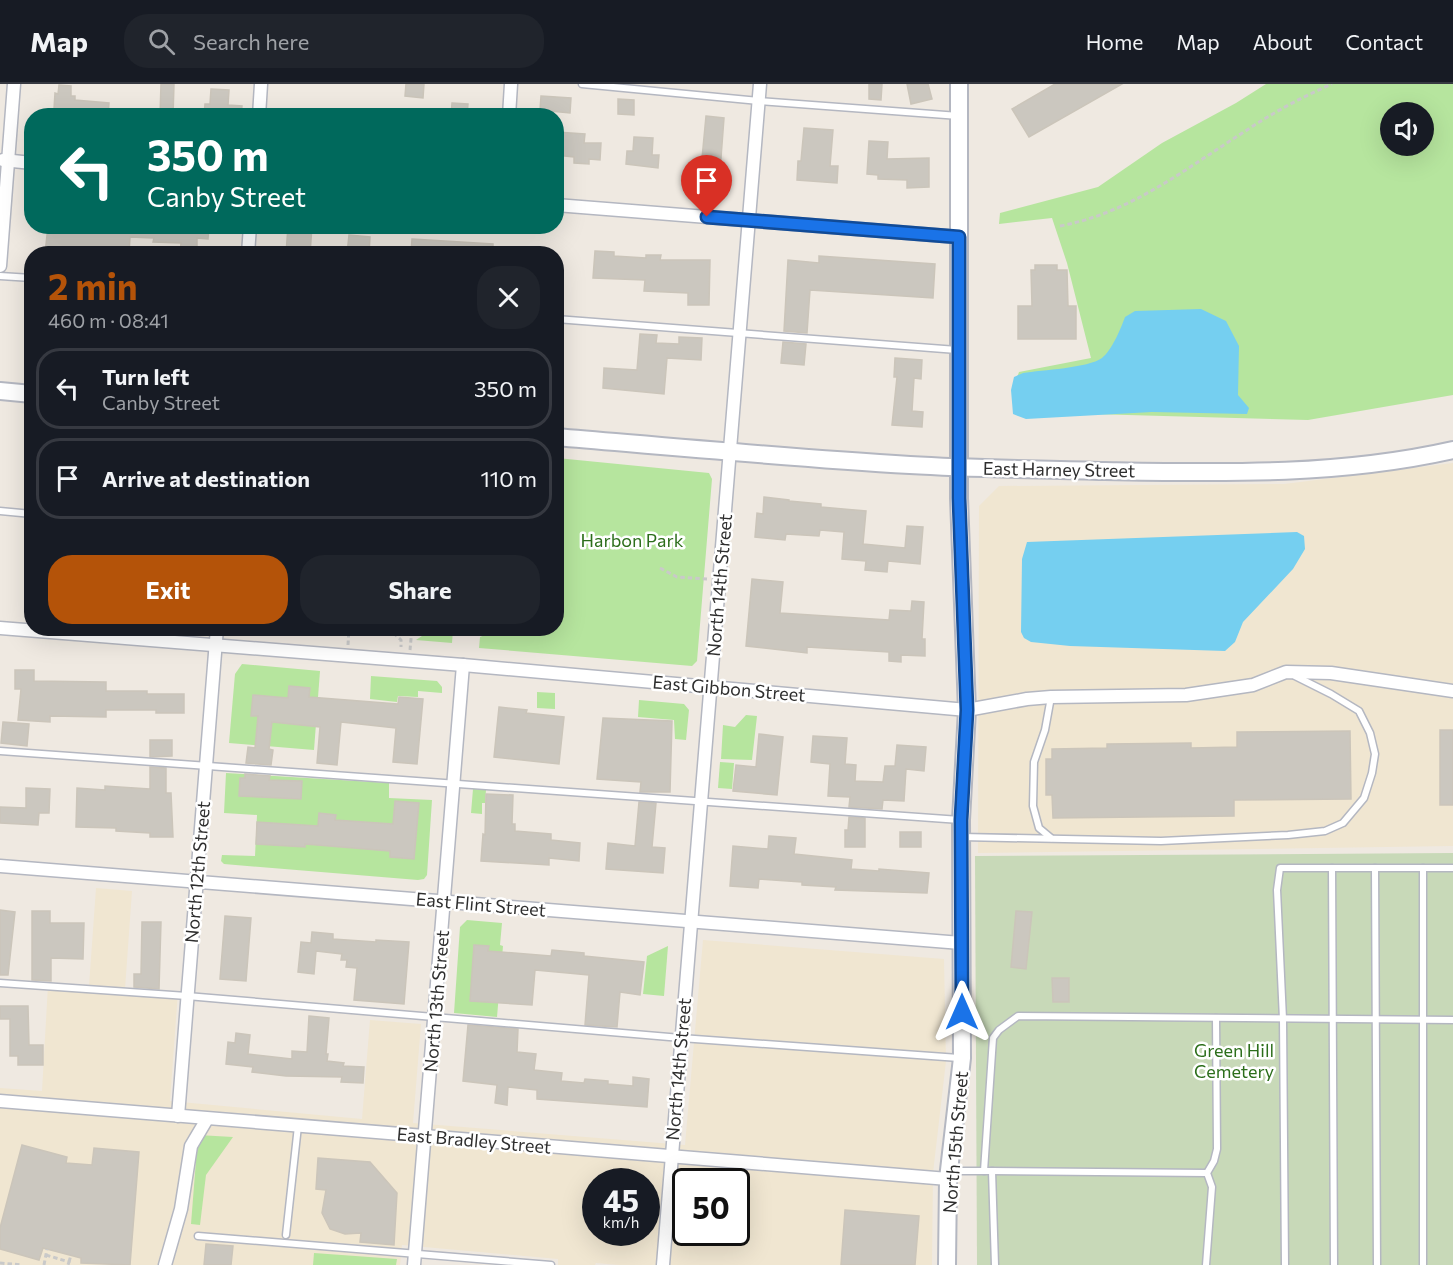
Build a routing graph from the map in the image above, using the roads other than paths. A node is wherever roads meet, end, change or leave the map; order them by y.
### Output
1 (14, 84) edge
2 (261, 84) edge
3 (511, 84) edge
4 (582, 84) edge
5 (760, 84) edge
6 (959, 84) edge
7 (759, 100) junction
8 (260, 108) edge
9 (510, 108) edge
10 (959, 116) junction
11 (4, 161) edge
12 (24, 162) edge
13 (564, 206) edge
14 (750, 220) junction
15 (959, 237) junction
16 (0, 266) edge
17 (0, 276) edge
18 (24, 278) edge
19 (564, 320) edge
20 (740, 333) junction
21 (959, 350) junction
22 (0, 391) edge
23 (24, 393) edge
24 (564, 438) edge
25 (1453, 450) edge
26 (730, 451) junction
27 (959, 467) junction
28 (0, 511) edge
29 (24, 513) edge
30 (0, 628) edge
31 (24, 630) edge
32 (102, 636) edge
33 (217, 636) edge
34 (216, 645) junction
35 (463, 665) junction
36 (1286, 672) junction
37 (711, 686) junction
38 (1453, 691) edge
39 (1051, 697) junction
40 (967, 710) junction
41 (0, 751) edge
42 (206, 765) junction
43 (454, 783) junction
44 (701, 801) junction
45 (961, 820) junction
46 (961, 837) junction
47 (1052, 838) junction
48 (0, 866) edge
49 (1332, 868) junction
50 (1375, 868) junction
51 (1423, 868) junction
52 (1453, 868) edge
53 (197, 882) junction
54 (444, 902) junction
55 (691, 921) junction
56 (961, 943) junction
57 (0, 983) edge
58 (187, 996) junction
59 (434, 1017) junction
60 (1216, 1018) junction
61 (1282, 1019) junction
62 (1333, 1019) junction
63 (1376, 1020) junction
64 (1423, 1020) junction
65 (1453, 1020) edge
66 (681, 1038) junction
67 (962, 1058) junction
68 (0, 1101) edge
69 (178, 1116) junction
70 (207, 1119) junction
71 (298, 1126) junction
72 (425, 1137) junction
73 (671, 1156) junction
74 (984, 1171) junction
75 (993, 1171) junction
76 (1207, 1173) junction
77 (949, 1175) junction
78 (286, 1234) dead end
79 (198, 1236) dead end
80 (414, 1259) edge
81 (165, 1265) edge
82 (551, 1265) edge
83 (663, 1265) edge
84 (947, 1265) edge
85 (995, 1265) edge
86 (1206, 1265) edge
87 (1285, 1265) edge
88 (1334, 1265) edge
89 (1377, 1265) edge
90 (1423, 1265) edge

1 - 11 street
2 - 8 street
3 - 9 street
4 - 7 lane
5 - 7 street, North 14th Street
6 - 10 main road, North 15th Street
7 - 10 lane
7 - 14 street, North 14th Street
10 - 15 main road, North 15th Street
11 - 12 street
11 - 16 street
13 - 14 street
14 - 15 street
14 - 20 street, North 14th Street
15 - 21 main road, North 15th Street
17 - 18 lane
19 - 20 lane
20 - 21 lane
20 - 26 street, North 14th Street
21 - 27 main road, North 15th Street
22 - 23 main road
24 - 26 main road, East Harney Street
25 - 27 main road, East Harney Street
26 - 27 main road, East Harney Street
26 - 37 street, North 14th Street
27 - 40 main road, North 15th Street
28 - 29 lane
30 - 31 street, East Gibbon Street
32 - 34 street, East Gibbon Street
33 - 34 street, North 12th Street
34 - 35 street, East Gibbon Street
34 - 42 street, North 12th Street
35 - 37 street, East Gibbon Street
35 - 43 street, North 13th Street
36 - 38 street, East Gibbon Street
36 - 39 street, East Gibbon Street
36 - 47 lane
37 - 40 street, East Gibbon Street
37 - 44 street, North 14th Street
39 - 40 street, East Gibbon Street
39 - 47 lane
40 - 45 main road, North 15th Street
41 - 42 lane
42 - 43 lane
42 - 53 street, North 12th Street
43 - 44 lane
43 - 54 street, North 13th Street
44 - 45 lane
44 - 55 street, North 14th Street
45 - 46 main road, North 15th Street
46 - 47 lane
46 - 56 main road, North 15th Street
48 - 53 street, East Flint Street
49 - 50 lane
49 - 61 lane
49 - 62 lane
50 - 51 lane
50 - 63 lane
51 - 52 lane
51 - 64 lane
53 - 54 street, East Flint Street
53 - 58 street, North 12th Street
54 - 55 street, East Flint Street
54 - 59 street, North 13th Street
55 - 56 street, East Flint Street
55 - 66 street, North 14th Street
56 - 67 main road, North 15th Street
57 - 58 lane
58 - 59 lane
58 - 69 street, North 12th Street
59 - 66 lane
59 - 72 street, North 13th Street
60 - 61 lane
60 - 74 lane
60 - 76 lane
61 - 62 lane
61 - 87 lane
62 - 63 lane
62 - 88 lane
63 - 64 lane
63 - 89 lane
64 - 65 lane
64 - 90 lane
66 - 67 lane
66 - 73 street, North 14th Street
67 - 77 main road, North 15th Street
68 - 69 street, East Bradley Street
69 - 70 street, East Bradley Street
70 - 71 street, East Bradley Street
70 - 81 street
71 - 72 street, East Bradley Street
71 - 78 lane
72 - 73 street, East Bradley Street
72 - 80 street, North 13th Street
73 - 77 street, East Bradley Street
73 - 83 street, North 14th Street
74 - 75 lane
74 - 77 lane
75 - 76 lane
75 - 85 lane
76 - 86 lane
77 - 84 main road, North 15th Street
79 - 80 lane
80 - 82 lane

